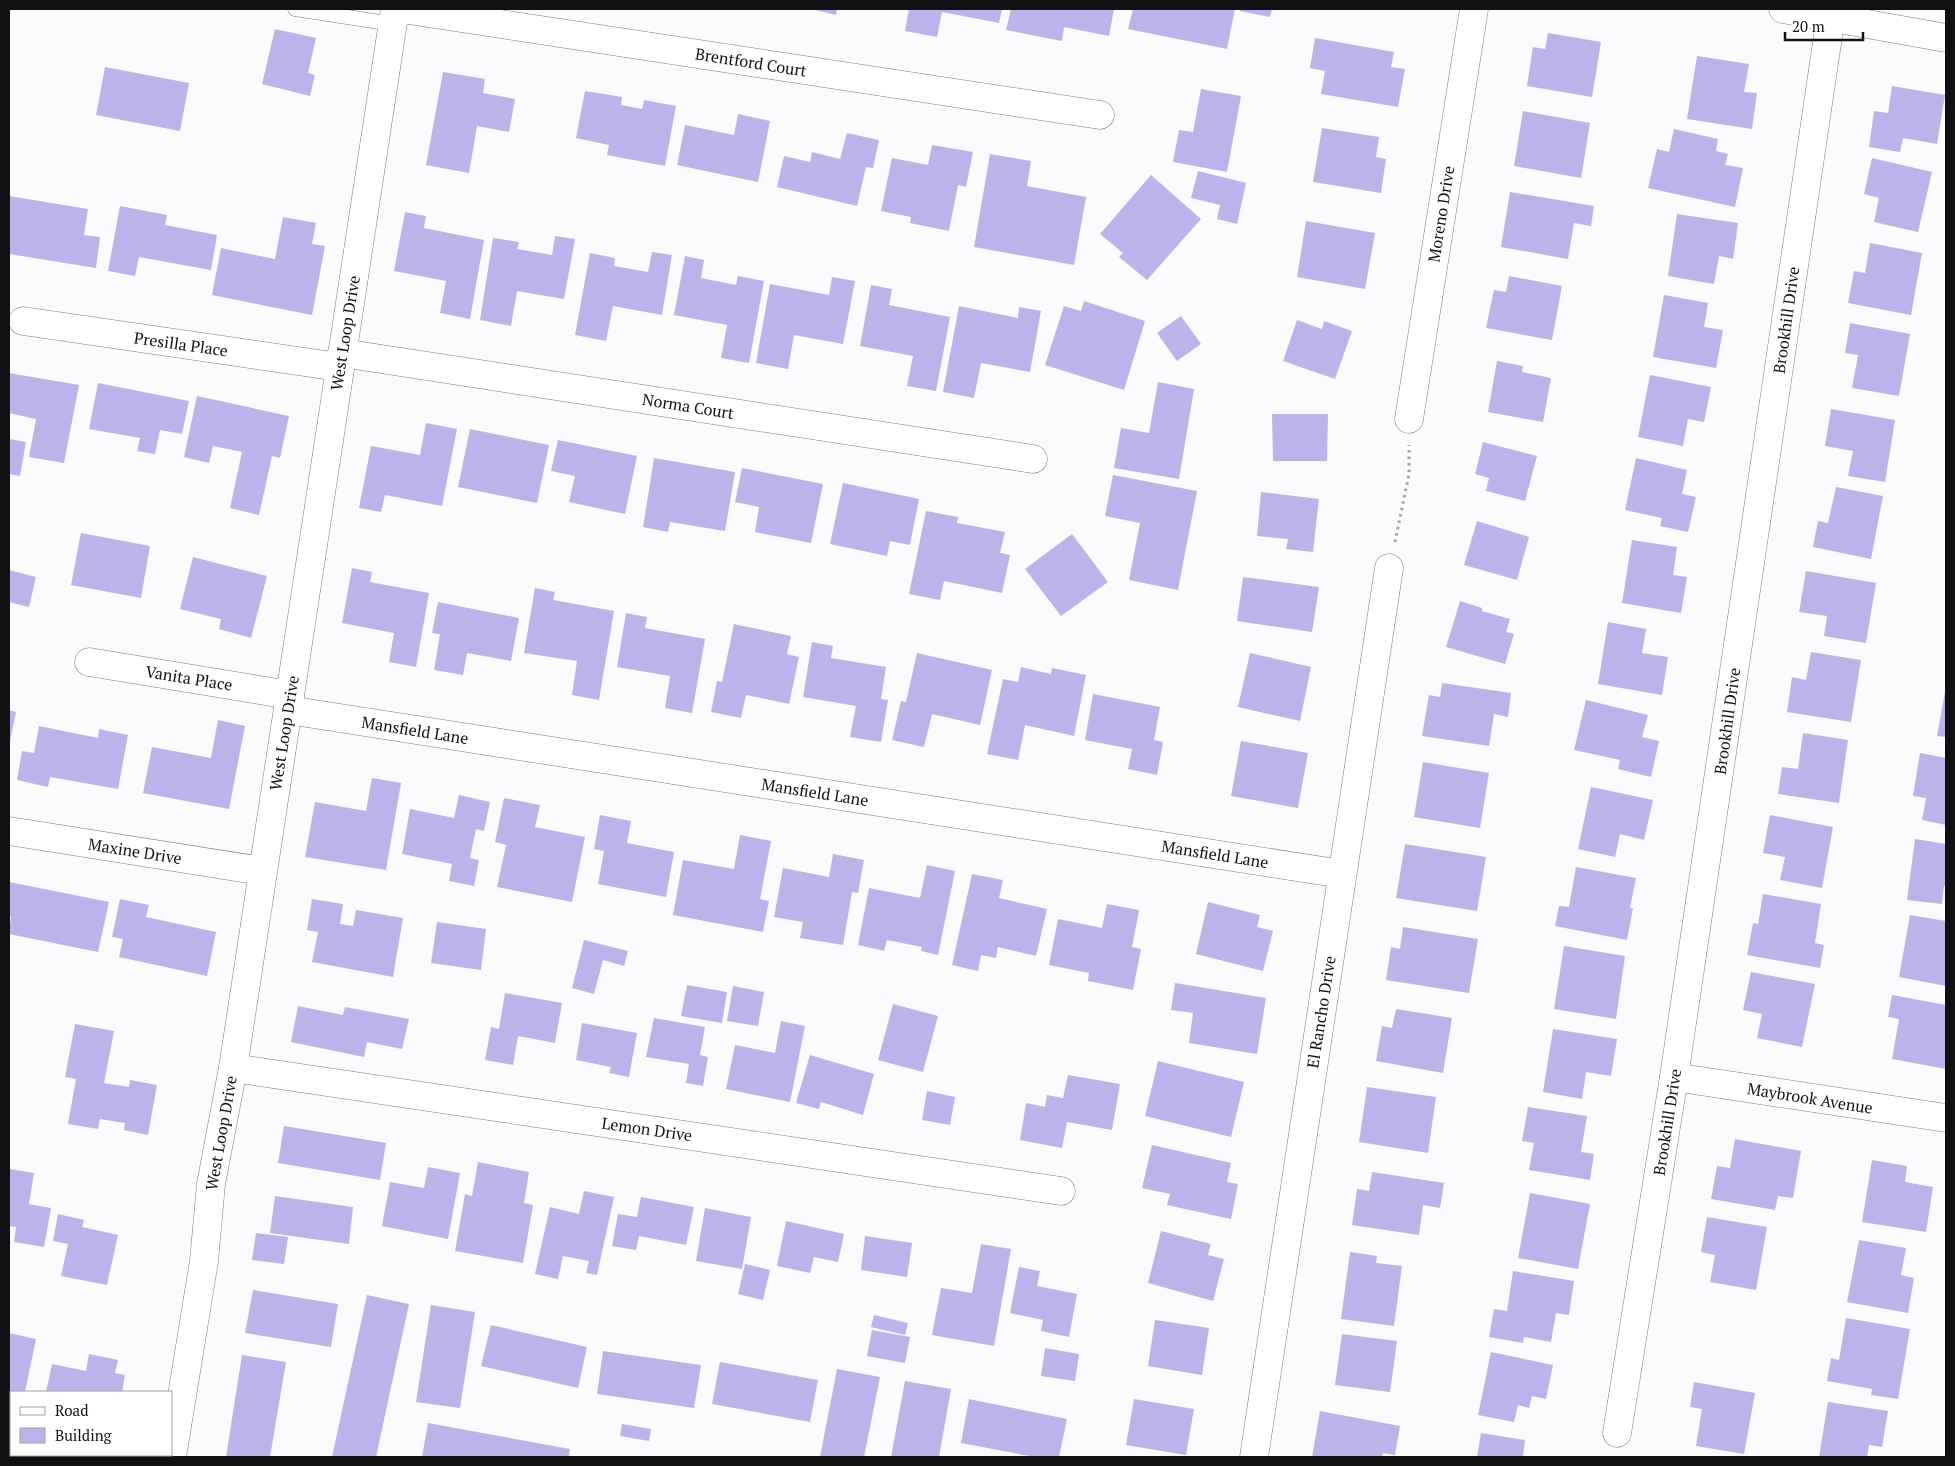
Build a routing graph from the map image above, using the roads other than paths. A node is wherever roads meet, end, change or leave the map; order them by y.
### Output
1 (295, 9) edge
2 (1474, 9) edge
3 (1784, 9) edge
4 (1831, 12) edge
5 (397, 14) edge
6 (1946, 38) edge
7 (1100, 115) dead end
8 (23, 321) dead end
9 (340, 360) junction
10 (1409, 419) road end
11 (1034, 459) dead end
12 (1390, 568) road end
13 (89, 662) dead end
14 (289, 702) junction
15 (9, 831) edge
16 (262, 871) junction
17 (1342, 874) junction
18 (233, 1068) junction
19 (1674, 1078) junction
20 (1946, 1118) edge
21 (1061, 1191) dead end
22 (1617, 1432) dead end
23 (172, 1457) edge
24 (1254, 1457) edge

1 - 5 lane
2 - 10 street, Moreno Drive
3 - 4 street
4 - 6 street
4 - 19 street, Brookhill Drive
5 - 7 street, Brentford Court
5 - 9 street, West Loop Drive
8 - 9 street, Presilla Place
9 - 11 street, Norma Court
9 - 14 street, West Loop Drive
12 - 17 street, El Rancho Drive
13 - 14 street, Vanita Place
14 - 16 street, West Loop Drive
14 - 17 street, Mansfield Lane
15 - 16 street, Maxine Drive
16 - 18 street, West Loop Drive
17 - 24 street, El Rancho Drive
18 - 21 street, Lemon Drive
18 - 23 street, West Loop Drive
19 - 20 street, Maybrook Avenue
19 - 22 street, Brookhill Drive

